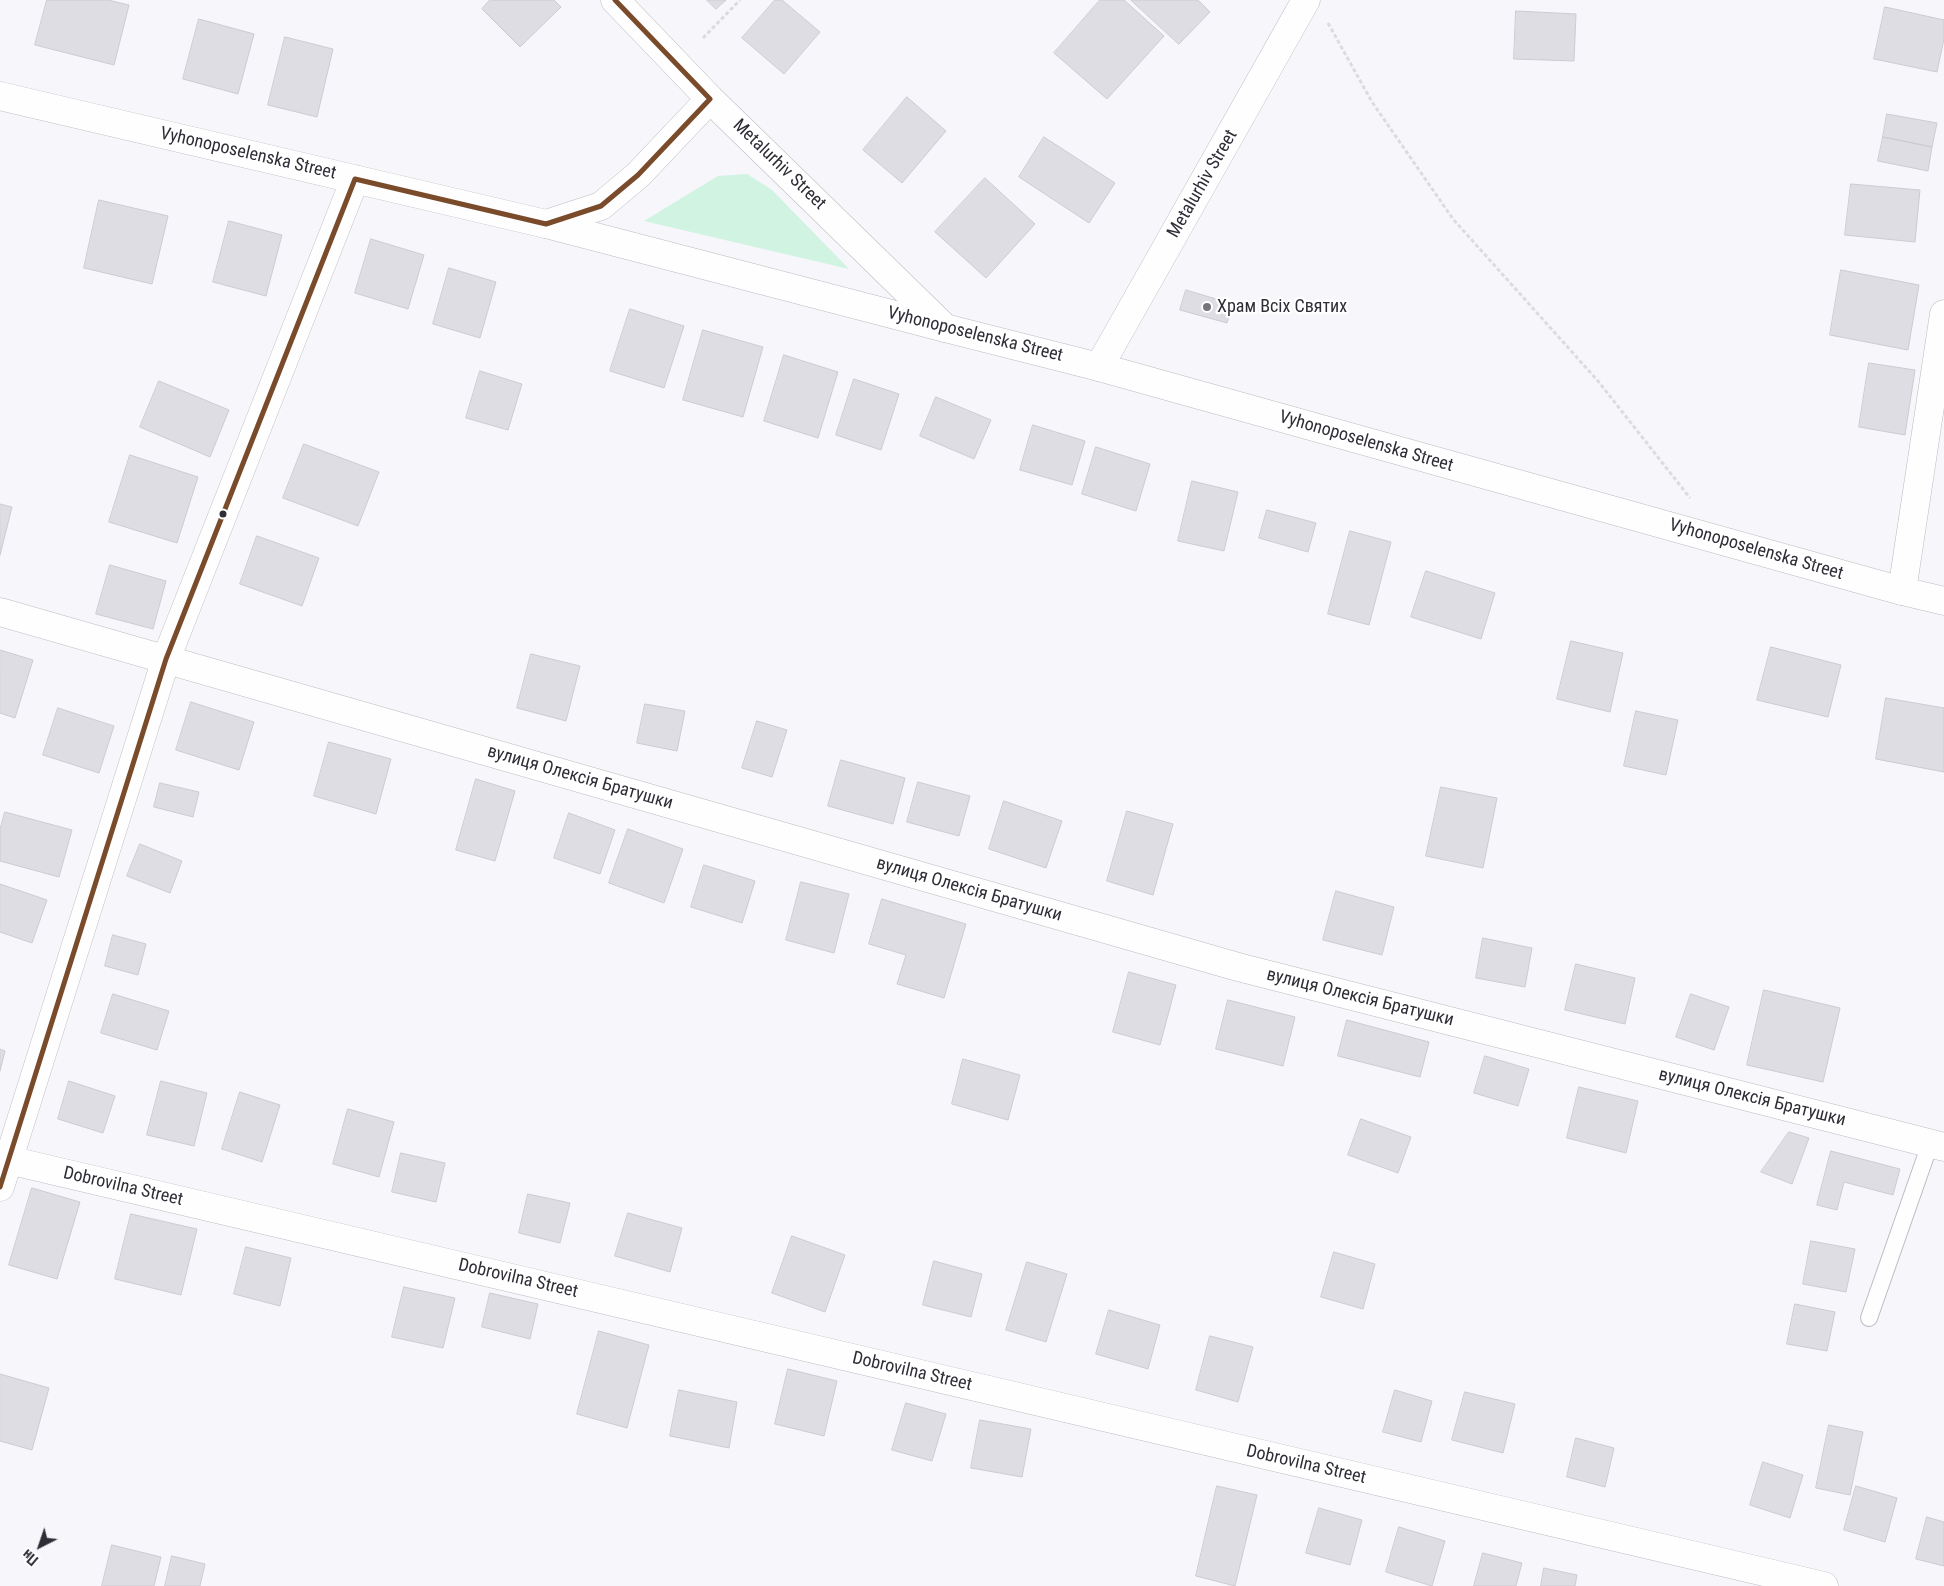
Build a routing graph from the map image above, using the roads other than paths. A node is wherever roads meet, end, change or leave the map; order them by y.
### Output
1 (615, 0) edge
2 (1315, 8) edge
3 (0, 96) edge
4 (710, 99) junction
5 (355, 180) junction
6 (546, 224) junction
7 (1944, 314) edge
8 (945, 328) junction
9 (1099, 367) junction
10 (1902, 591) junction
11 (1944, 601) edge
12 (0, 612) edge
13 (166, 659) junction
14 (1937, 1146) edge
15 (4, 1159) edge
16 (0, 1187) edge
17 (1869, 1318) dead end
18 (1824, 1586) edge

1 - 4 street, Metalurhiv Street
2 - 9 street, Metalurhiv Street
3 - 5 street, Vyhonoposelenska Street
4 - 6 street
4 - 8 street, Metalurhiv Street
5 - 6 street, Vyhonoposelenska Street
5 - 13 street
6 - 8 street, Vyhonoposelenska Street
7 - 10 street
8 - 9 street, Vyhonoposelenska Street
9 - 10 street, Vyhonoposelenska Street
10 - 11 street, Vyhonoposelenska Street
12 - 13 street, вулиця Олексія Братушки
13 - 14 street, вулиця Олексія Братушки
13 - 15 street
14 - 17 lane
15 - 16 street
15 - 18 street, Dobrovilna Street

